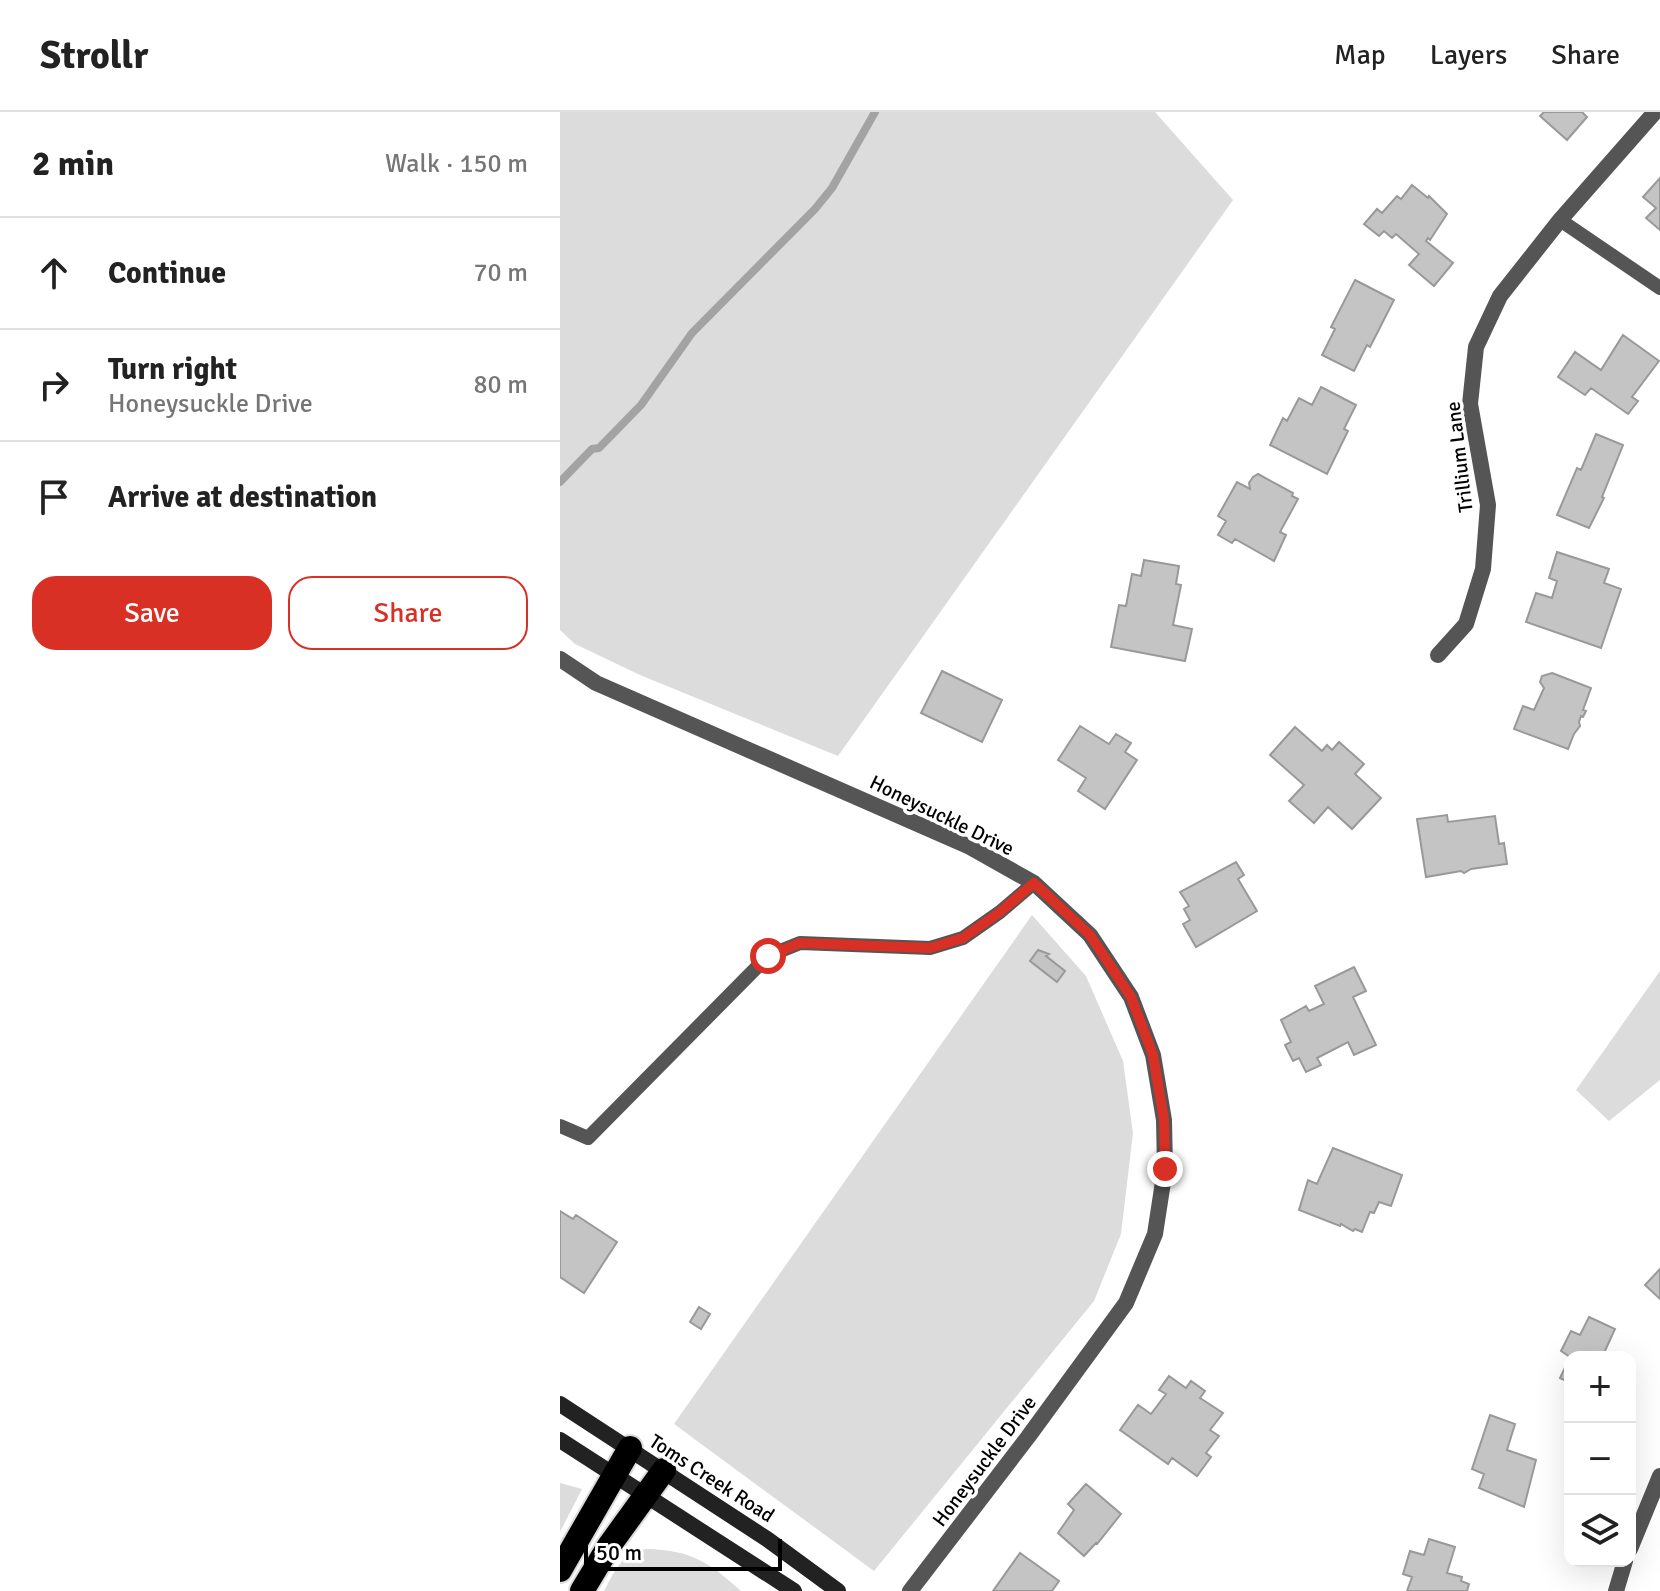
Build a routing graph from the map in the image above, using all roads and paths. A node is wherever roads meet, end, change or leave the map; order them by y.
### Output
1 (1655, 112) edge
2 (1560, 220) junction
3 (1660, 288) edge
4 (1438, 655) dead end
5 (560, 659) edge
6 (1034, 883) junction
7 (560, 1126) edge
8 (560, 1404) edge
9 (560, 1440) edge
10 (630, 1448) junction
11 (664, 1470) junction
12 (615, 1475) junction
13 (1660, 1476) edge
14 (647, 1496) junction
15 (1636, 1534) edge
16 (1623, 1567) edge
17 (560, 1570) edge
18 (582, 1591) edge
19 (794, 1591) edge
20 (838, 1591) edge
21 (910, 1591) edge
22 (1616, 1591) edge

1 - 2 street, Trillium Lane
2 - 3 lane
2 - 4 street, Trillium Lane
5 - 6 street, Honeysuckle Drive
6 - 7 lane
6 - 21 street, Honeysuckle Drive
8 - 10 street, Toms Creek Road
9 - 12 street
10 - 11 street, Toms Creek Road
10 - 12 highway
11 - 14 highway
11 - 20 street, Toms Creek Road
12 - 14 street
12 - 17 highway
13 - 15 street
14 - 18 highway
14 - 19 street
16 - 22 street

